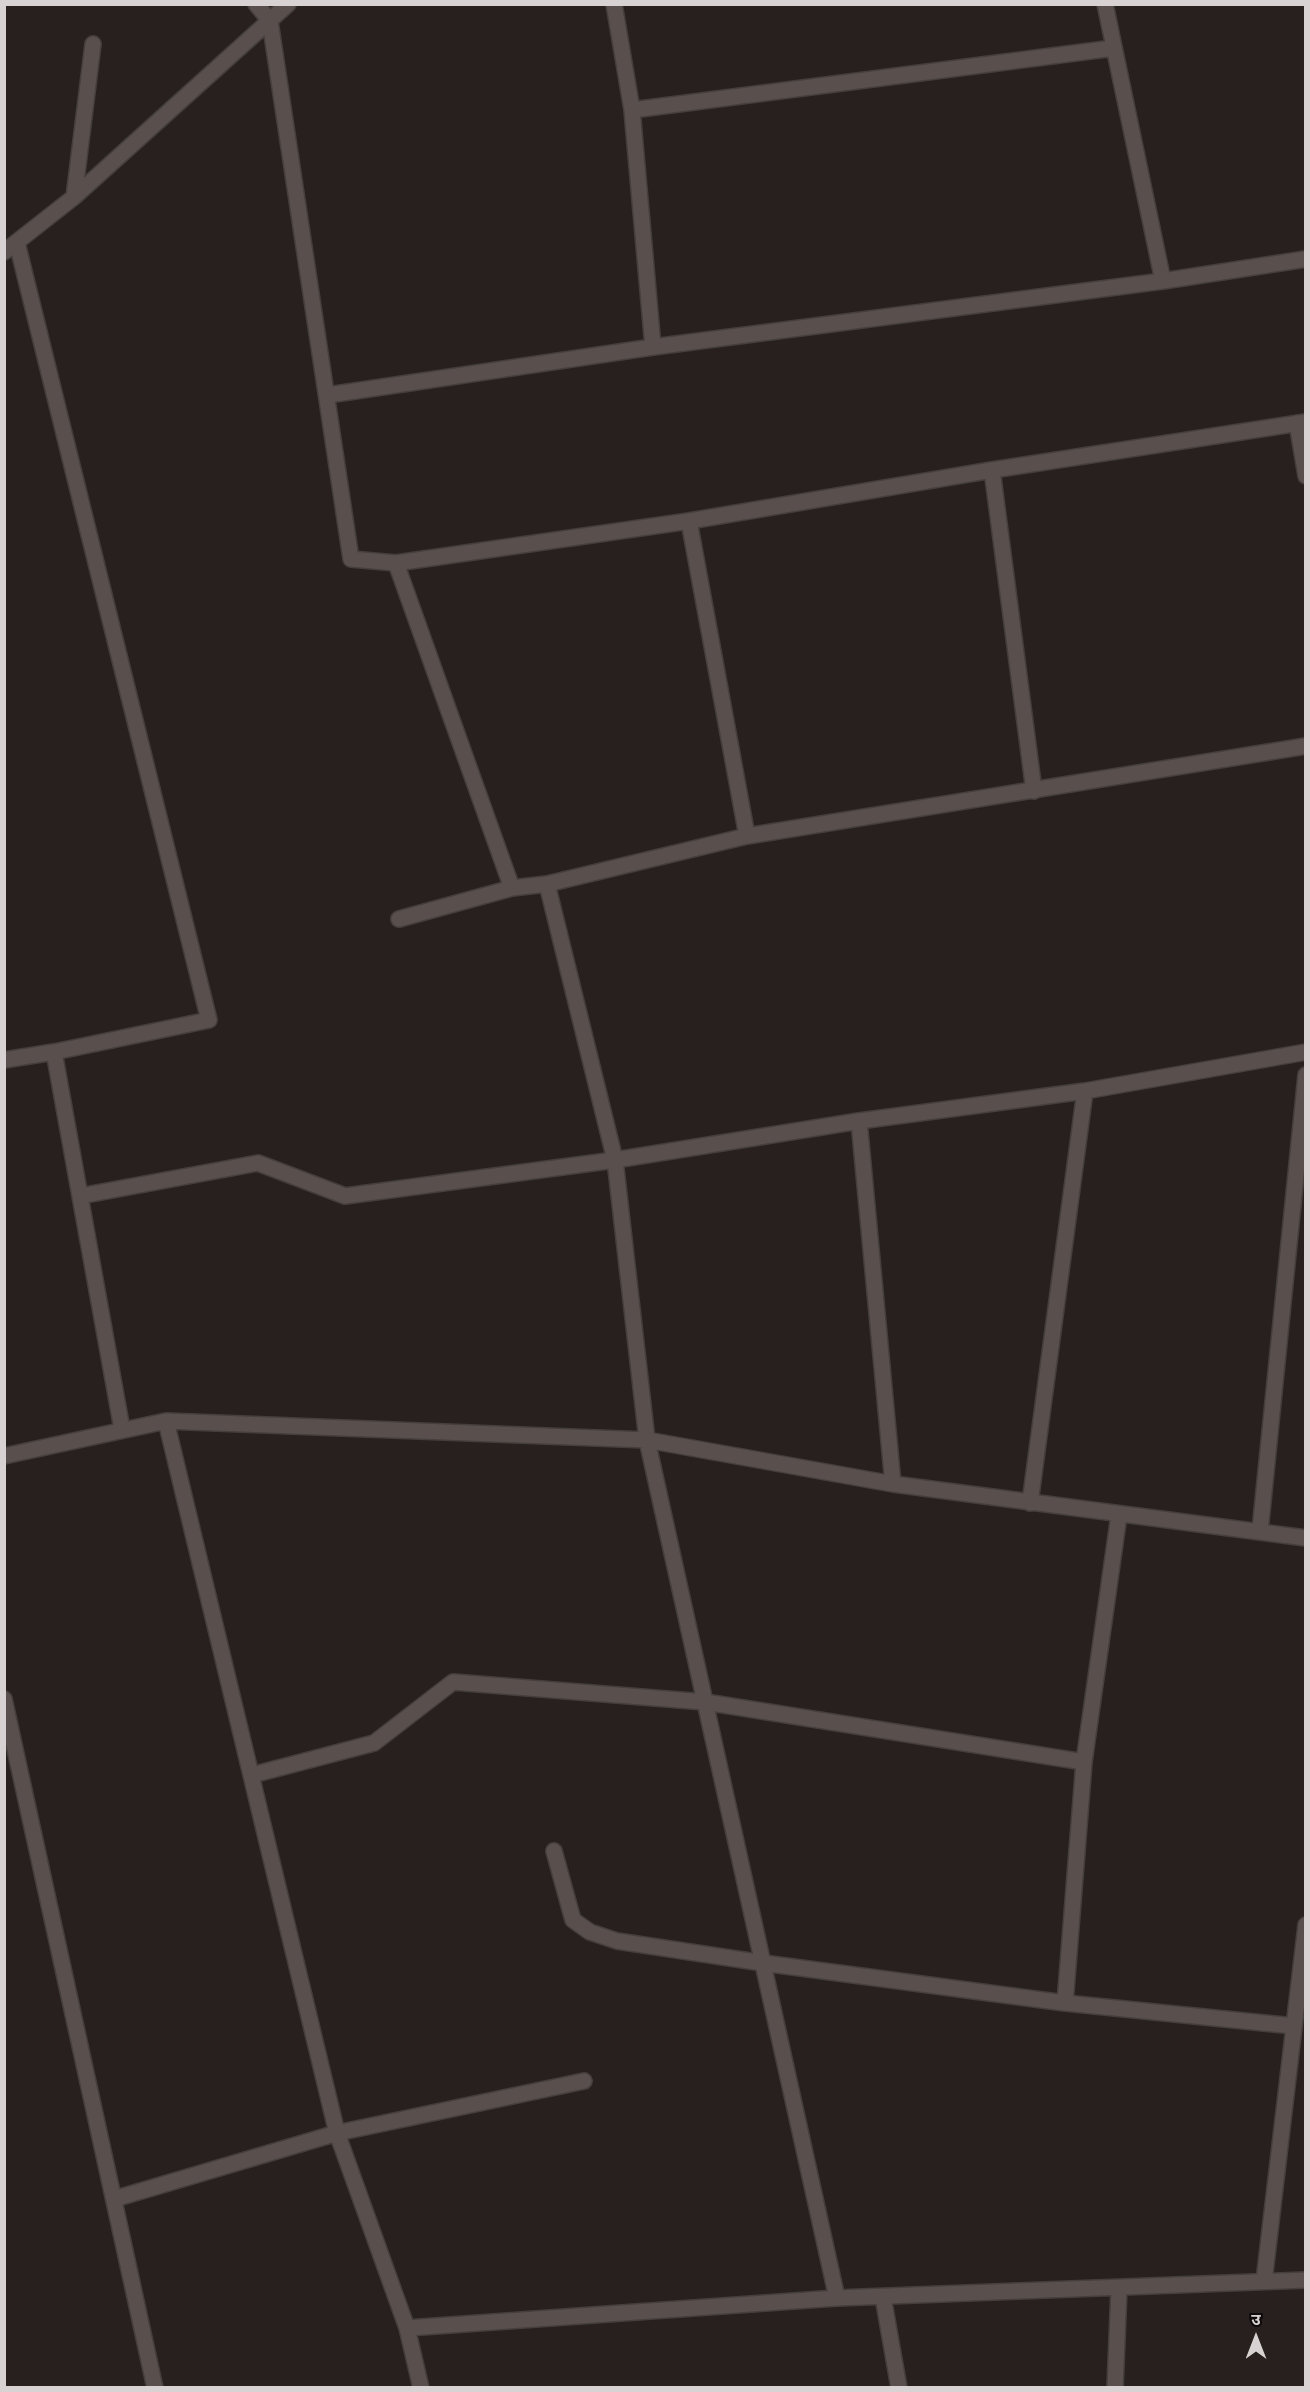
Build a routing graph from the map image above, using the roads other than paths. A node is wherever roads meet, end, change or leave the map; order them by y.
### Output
1 (255, 4) edge
2 (288, 4) edge
3 (614, 4) edge
4 (1105, 4) edge
5 (270, 21) junction
6 (93, 44) dead end
7 (1114, 48) junction
8 (632, 110) junction
9 (74, 197) junction
10 (10, 248) edge
11 (1305, 259) edge
12 (1163, 281) junction
13 (653, 347) junction
14 (328, 395) junction
15 (1301, 422) edge
16 (992, 470) junction
17 (1305, 476) edge
18 (689, 521) junction
19 (396, 563) junction
20 (1305, 746) edge
21 (1034, 791) junction
22 (747, 836) junction
23 (547, 884) junction
24 (512, 888) junction
25 (399, 919) dead end
26 (54, 1052) junction
27 (1305, 1052) edge
28 (4, 1060) edge
29 (1305, 1075) edge
30 (1085, 1091) junction
31 (859, 1120) junction
32 (615, 1160) junction
33 (80, 1196) junction
34 (166, 1421) junction
35 (122, 1429) junction
36 (647, 1440) junction
37 (4, 1456) edge
38 (893, 1485) junction
39 (1030, 1503) junction
40 (1119, 1515) junction
41 (1260, 1531) junction
42 (1305, 1538) edge
43 (5, 1700) edge
44 (705, 1702) junction
45 (1084, 1762) junction
46 (252, 1775) junction
47 (554, 1851) dead end
48 (1305, 1925) edge
49 (763, 1963) junction
50 (1065, 2003) junction
51 (1294, 2026) junction
52 (584, 2081) dead end
53 (337, 2133) junction
54 (114, 2199) junction
55 (1305, 2280) edge
56 (1264, 2282) junction
57 (1119, 2289) junction
58 (883, 2297) junction
59 (837, 2298) junction
60 (407, 2328) junction
61 (155, 2388) edge
62 (422, 2388) edge
63 (899, 2388) edge
64 (1115, 2388) edge

1 - 5 street
2 - 5 street
3 - 8 street
4 - 7 street
5 - 9 street
5 - 14 street
6 - 9 street
7 - 8 street
7 - 12 street
8 - 13 street
9 - 10 street
10 - 26 street
11 - 12 street
12 - 13 street
13 - 14 street
14 - 19 street
15 - 16 street
15 - 17 street
16 - 18 street
16 - 21 street
18 - 19 street
18 - 22 street
19 - 24 street
20 - 21 street
21 - 22 street
22 - 23 street
23 - 24 street
23 - 32 street
24 - 25 street
26 - 28 street
26 - 33 street
27 - 30 street
29 - 41 street
30 - 31 street
30 - 39 street
31 - 32 street
31 - 38 street
32 - 33 street
32 - 36 street
33 - 35 street
34 - 35 street
34 - 36 street
34 - 46 street
35 - 37 street
36 - 38 street
36 - 44 street
38 - 39 street
39 - 40 street
40 - 41 street
40 - 45 street
41 - 42 street
43 - 54 street
44 - 45 street
44 - 46 street
44 - 49 street
45 - 50 street
46 - 53 street
47 - 49 street
48 - 51 street
49 - 50 street
49 - 59 street
50 - 51 street
51 - 56 street
52 - 53 street
53 - 54 street
53 - 60 street
54 - 61 street
55 - 56 street
56 - 57 street
57 - 58 street
57 - 64 street
58 - 59 street
58 - 63 street
59 - 60 street
60 - 62 street

